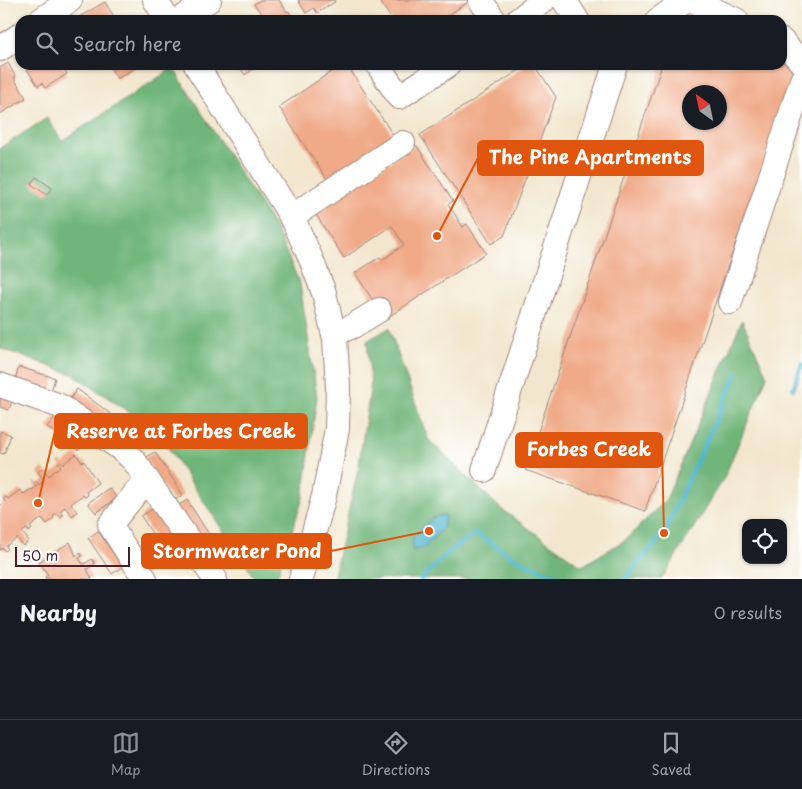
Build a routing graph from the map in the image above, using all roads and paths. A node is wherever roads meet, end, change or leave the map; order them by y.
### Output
1 (70, 0) edge
2 (155, 0) edge
3 (209, 0) edge
4 (544, 0) edge
5 (564, 0) edge
6 (687, 0) edge
7 (692, 0) edge
8 (48, 15) edge
9 (165, 15) edge
10 (187, 15) edge
11 (526, 15) edge
12 (574, 15) edge
13 (665, 15) edge
14 (725, 15) edge
15 (15, 38) edge
16 (787, 46) edge
17 (0, 48) edge
18 (802, 63) edge
19 (199, 70) edge
20 (382, 70) edge
21 (440, 70) edge
22 (613, 70) edge
23 (802, 80) edge
24 (396, 151) dead end
25 (291, 217) junction
26 (730, 302) dead end
27 (378, 310) dead end
28 (334, 336) junction
29 (0, 386) edge
30 (484, 470) dead end
31 (147, 479) junction
32 (145, 579) edge
33 (215, 579) edge
34 (301, 579) edge

1 - 8 street
2 - 9 street
3 - 10 street
4 - 11 street
5 - 12 street
6 - 13 street
7 - 14 street
15 - 17 street
16 - 18 street
19 - 25 street
20 - 21 street
22 - 30 street
23 - 26 street
24 - 25 street
25 - 28 street
27 - 28 street
28 - 34 street
29 - 31 street
31 - 32 street
31 - 33 street

